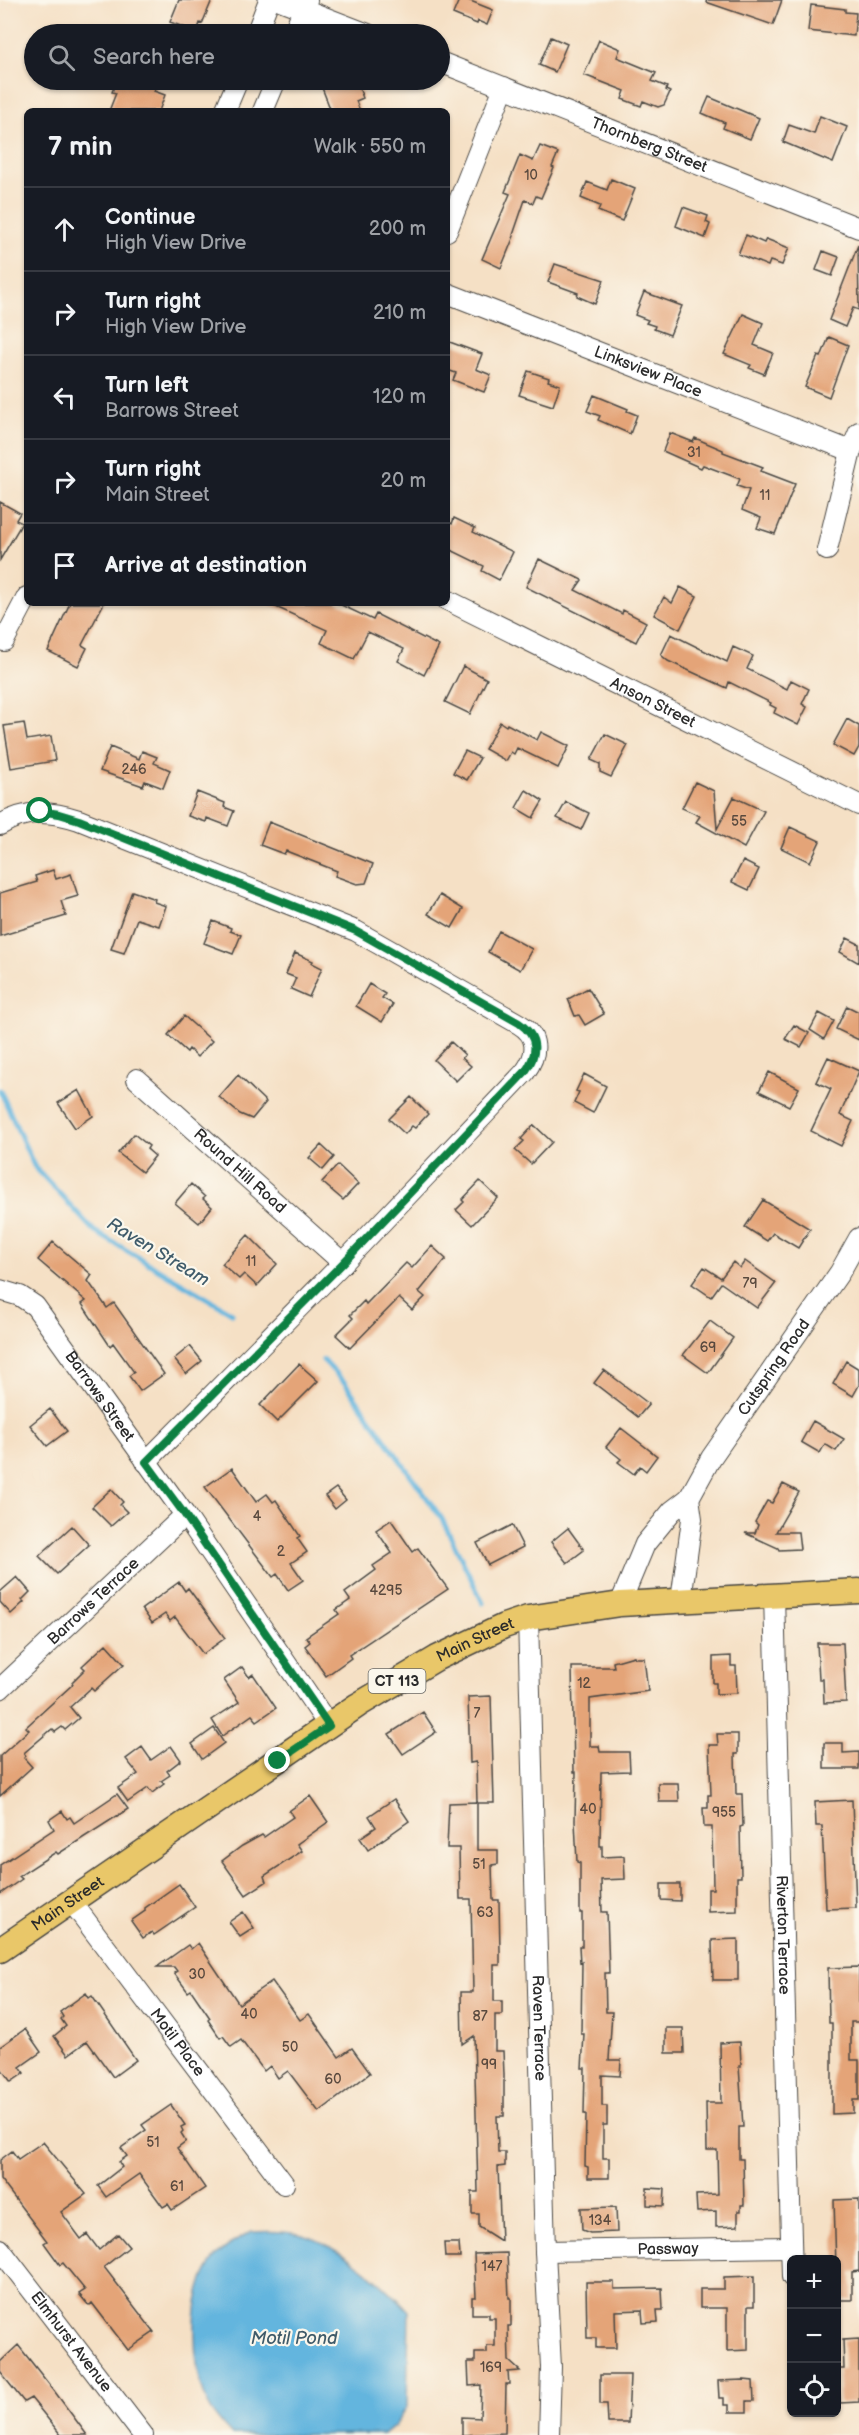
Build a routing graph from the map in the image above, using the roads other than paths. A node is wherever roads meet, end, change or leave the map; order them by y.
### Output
1 (269, 0) edge
2 (280, 0) edge
3 (305, 5) edge
4 (260, 24) edge
5 (297, 24) edge
6 (346, 24) edge
7 (450, 66) edge
8 (504, 87) junction
9 (234, 90) edge
10 (272, 90) edge
11 (226, 108) edge
12 (264, 108) edge
13 (450, 223) edge
14 (859, 228) edge
15 (450, 293) edge
16 (859, 432) edge
17 (851, 451) junction
18 (827, 550) dead end
19 (450, 601) edge
20 (24, 603) edge
21 (4, 641) dead end
22 (859, 805) edge
23 (0, 825) edge
24 (137, 1079) dead end
25 (859, 1238) edge
26 (343, 1263) junction
27 (1, 1290) edge
28 (146, 1462) junction
29 (689, 1498) junction
30 (185, 1515) junction
31 (859, 1591) edge
32 (774, 1595) junction
33 (681, 1600) junction
34 (620, 1604) junction
35 (528, 1618) junction
36 (0, 1689) edge
37 (329, 1726) junction
38 (71, 1901) junction
39 (0, 1950) edge
40 (284, 2184) dead end
41 (790, 2247) junction
42 (0, 2249) edge
43 (545, 2251) junction
44 (791, 2255) edge
45 (143, 2435) edge
46 (549, 2435) edge

1 - 4 street
2 - 3 street
3 - 5 street
3 - 6 street
7 - 8 street, Thornberg Street
8 - 13 street
8 - 14 street, Thornberg Street
9 - 11 street
10 - 12 street
15 - 17 street, Linksview Place
16 - 17 street
17 - 18 street
19 - 22 street, Anson Street
20 - 21 street
23 - 26 street
24 - 26 street, Round Hill Road
25 - 29 street, Cutspring Road
26 - 28 street
27 - 28 street, Barrows Street
28 - 30 street, Barrows Street
29 - 33 street
29 - 34 street, Cutspring Road
30 - 36 street, Barrows Terrace
30 - 37 street, Barrows Street
31 - 32 main road, Main Street / CT 113
32 - 33 main road, Main Street / CT 113
32 - 41 street, Riverton Terrace
33 - 34 main road, Main Street / CT 113
34 - 35 main road, Main Street / CT 113
35 - 37 main road, Main Street / CT 113
35 - 43 street, Raven Terrace
37 - 38 main road, Main Street / CT 113
38 - 39 main road, Main Street / CT 113
38 - 40 street, Motil Place
41 - 43 street, Passway
41 - 44 street, Riverton Terrace
42 - 45 street, Elmhurst Avenue
43 - 46 street, Raven Terrace

